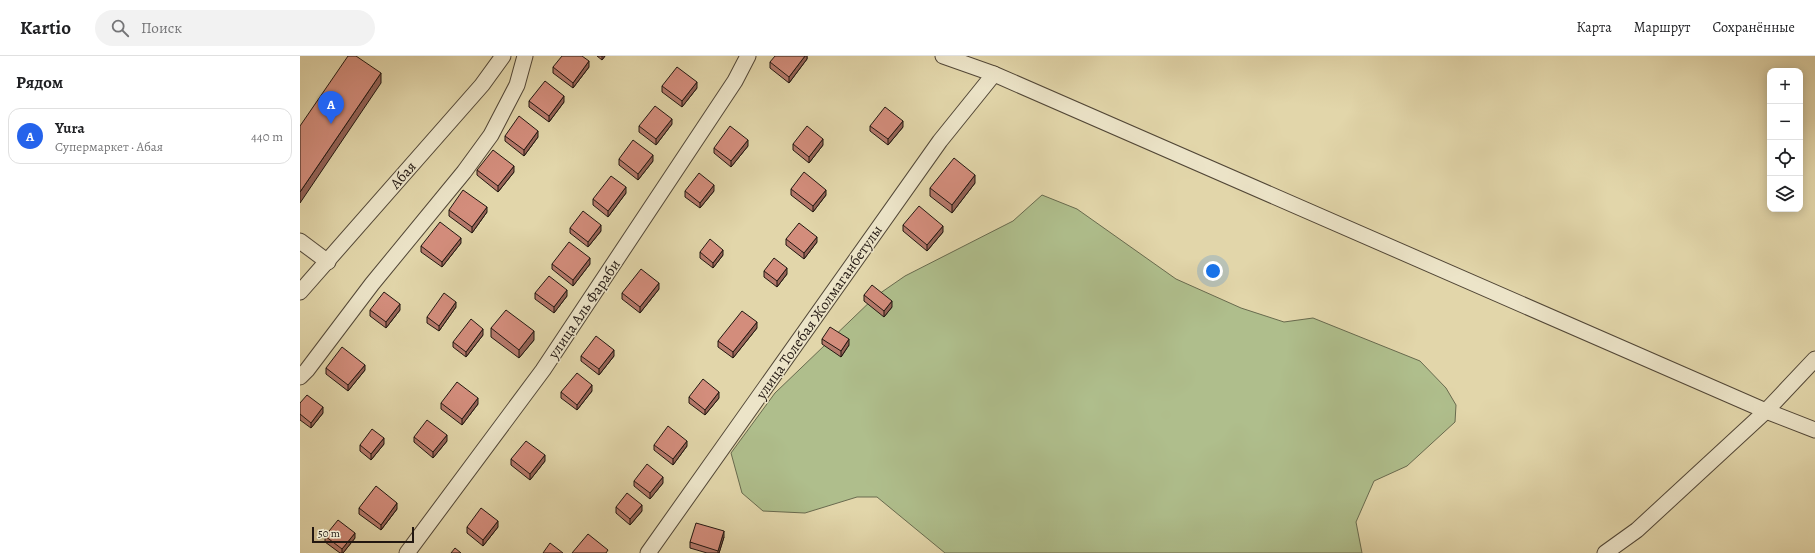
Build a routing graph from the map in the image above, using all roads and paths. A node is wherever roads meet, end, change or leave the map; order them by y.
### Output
1 (503, 56) edge
2 (525, 56) edge
3 (748, 56) edge
4 (944, 56) edge
5 (994, 74) junction
6 (300, 241) edge
7 (328, 262) junction
8 (300, 292) edge
9 (1815, 359) edge
10 (300, 377) edge
11 (1766, 411) junction
12 (1815, 430) edge
13 (407, 553) edge
14 (648, 553) edge
15 (1605, 553) edge

1 - 7 street, Абая
2 - 10 street
3 - 13 street, улица Аль Фараби
4 - 5 street
5 - 11 street
5 - 14 street, улица Толебая Жолмаганбетулы
6 - 7 street
7 - 8 street, Абая
9 - 11 street
11 - 12 street
11 - 15 street

